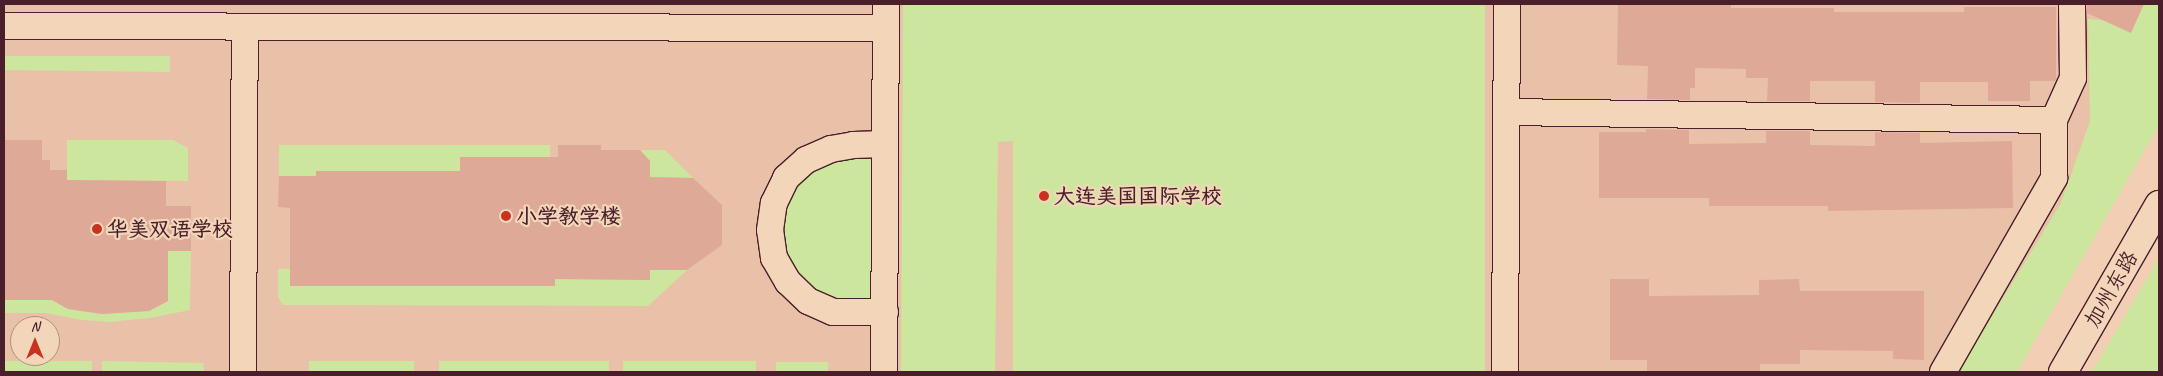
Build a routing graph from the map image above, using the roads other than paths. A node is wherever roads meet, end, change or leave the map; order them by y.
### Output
1 (1507, 4) edge
2 (2072, 4) edge
3 (886, 16) edge
4 (4, 26) edge
5 (245, 27) junction
6 (1507, 112) junction
7 (2054, 120) junction
8 (885, 144) junction
9 (2159, 205) edge
10 (885, 312) junction
11 (243, 372) edge
12 (884, 372) edge
13 (1506, 372) edge
14 (1942, 372) edge
15 (2062, 372) edge

1 - 6 street
2 - 7 street
3 - 5 street
3 - 8 street
4 - 5 street
5 - 11 street
6 - 7 street
6 - 13 street
7 - 14 street
8 - 10 street
8 - 10 street
9 - 15 street, 加州东路
10 - 12 street

